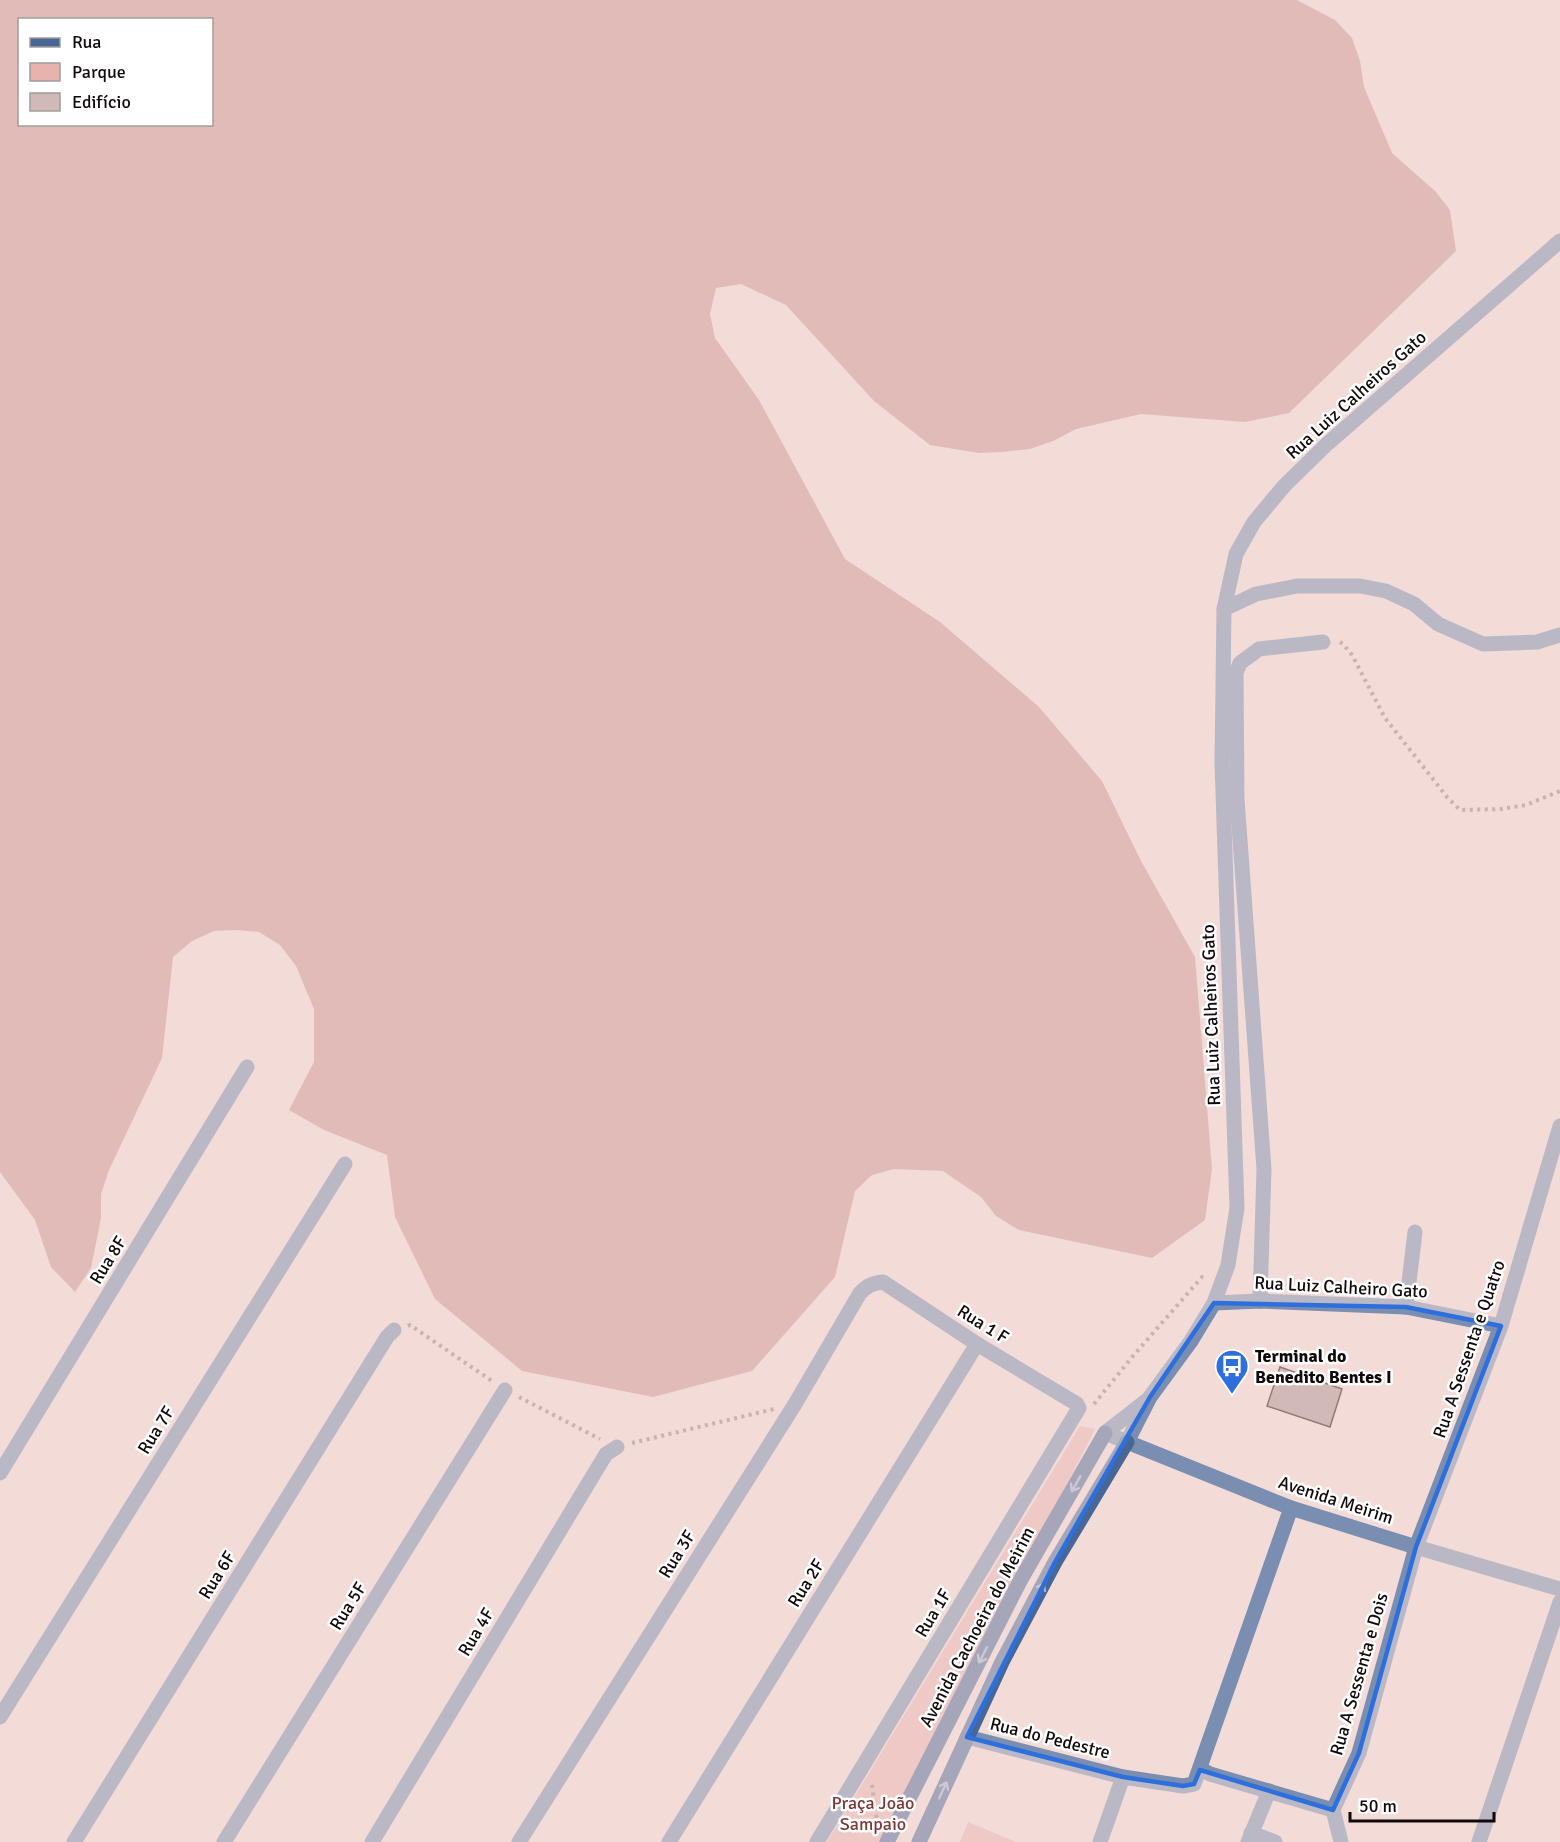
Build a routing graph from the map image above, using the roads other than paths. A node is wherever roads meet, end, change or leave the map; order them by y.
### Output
1 (1560, 241) edge
2 (1224, 609) junction
3 (1560, 635) edge
4 (1323, 642) road end
5 (248, 1067) dead end
6 (1560, 1126) edge
7 (345, 1164) dead end
8 (1414, 1232) dead end
9 (868, 1286) joint
10 (1260, 1301) junction
11 (1214, 1303) junction
12 (1406, 1306) junction
13 (1501, 1326) junction
14 (394, 1330) dead end
15 (977, 1344) junction
16 (505, 1390) dead end
17 (1150, 1397) junction
18 (1077, 1404) joint
19 (1105, 1433) junction
20 (1127, 1442) junction
21 (617, 1447) road end
22 (0, 1473) edge
23 (1291, 1508) junction
24 (1416, 1547) junction
25 (1560, 1588) edge
26 (1560, 1602) edge
27 (0, 1717) edge
28 (967, 1737) junction
29 (1200, 1769) junction
30 (1123, 1778) junction
31 (1269, 1791) junction
32 (1333, 1810) junction
33 (1250, 1838) edge
34 (74, 1842) edge
35 (224, 1842) edge
36 (372, 1842) edge
37 (519, 1842) edge
38 (669, 1842) edge
39 (817, 1842) edge
40 (887, 1842) edge
41 (919, 1842) edge
42 (1100, 1842) edge
43 (1275, 1842) edge
44 (1341, 1842) edge
45 (1479, 1842) edge

1 - 2 street, Rua Luiz Calheiros Gato
2 - 3 street
2 - 11 street, Rua Luiz Calheiros Gato
4 - 10 street
5 - 22 street, Rua 8F
6 - 13 street, Rua A Sessenta e Quatro
7 - 27 street, Rua 7F
8 - 12 street
9 - 15 street, Rua 1 F
9 - 37 street, Rua 3F
10 - 11 street, Rua Luiz Calheiro Gato
10 - 12 street, Rua Luiz Calheiro Gato
11 - 17 street, Rua Luiz Calheiros Gato
12 - 13 street, Rua Luiz Calheiro Gato
13 - 24 street, Rua A Sessenta e Quatro
14 - 34 street, Rua 6F
15 - 18 street, Rua 1 F
15 - 38 street, Rua 2F
16 - 35 street, Rua 5F
17 - 19 street, Rua Luiz Calheiros Gato
17 - 20 street, Rua Luiz Calheiros Gato
18 - 39 street, Rua 1F
19 - 20 street, Avenida Meirim
19 -> 40 street, Avenida Cachoeira do Meirim
20 - 23 street, Avenida Meirim
28 -> 20 street
21 - 36 street, Rua 4F
23 - 24 street, Avenida Meirim
23 - 29 street
24 - 25 street, Avenida Meirim
24 - 32 street, Rua A Sessenta e Dois
26 - 45 street
28 - 30 street, Rua do Pedestre
41 -> 28 street
29 - 30 street, Rua do Pedestre
29 - 31 street
30 - 42 street
31 - 32 street
31 - 33 street
32 - 44 street
33 - 43 street

